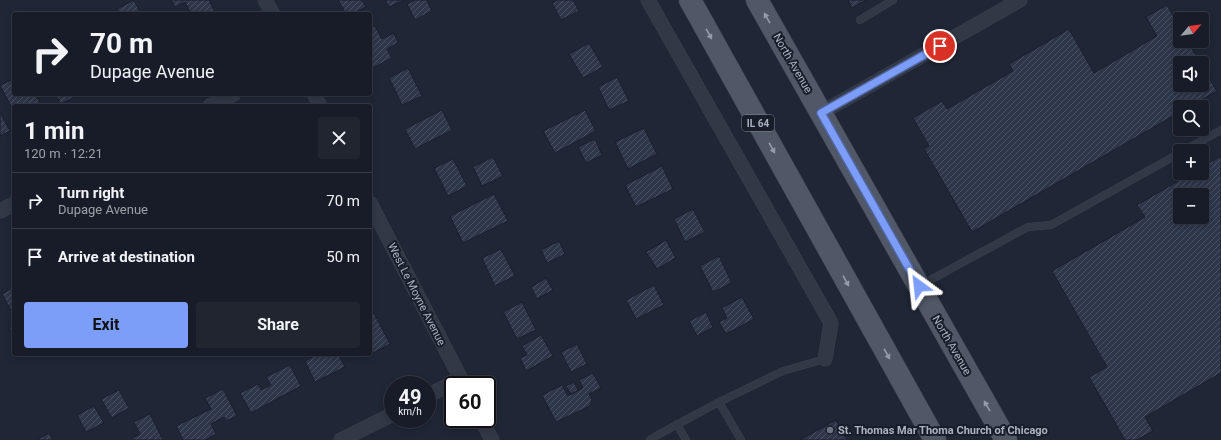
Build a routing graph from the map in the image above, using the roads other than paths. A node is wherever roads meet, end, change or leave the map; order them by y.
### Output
1 (265, 0) edge
2 (648, 0) edge
3 (690, 0) edge
4 (757, 0) edge
5 (893, 0) edge
6 (1020, 0) edge
7 (271, 12) edge
8 (860, 20) dead end
9 (230, 96) edge
10 (214, 104) edge
11 (821, 113) junction
12 (1221, 130) edge
13 (1196, 144) edge
14 (1173, 157) edge
15 (12, 205) edge
16 (372, 207) edge
17 (0, 211) edge
18 (919, 286) junction
19 (825, 360) joint
20 (459, 376) edge
21 (719, 402) junction
22 (384, 418) edge
23 (677, 424) junction
24 (486, 428) edge
25 (341, 440) edge
26 (492, 440) edge
27 (650, 440) edge
28 (686, 440) edge
29 (741, 440) edge
30 (935, 440) edge
31 (1006, 440) edge

1 - 7 street
2 - 19 street
3 -> 30 main road, IL 64
11 -> 4 main road, North Avenue
5 - 8 lane
6 - 11 street
9 - 10 street
11 - 18 main road, North Avenue
12 - 13 lane
14 - 18 lane
15 - 17 street
16 - 20 street, West Le Moyne Avenue
31 -> 18 main road, North Avenue
19 - 21 lane
21 - 23 lane
21 - 29 lane
22 - 25 street
23 - 27 lane
23 - 28 lane
24 - 26 street

